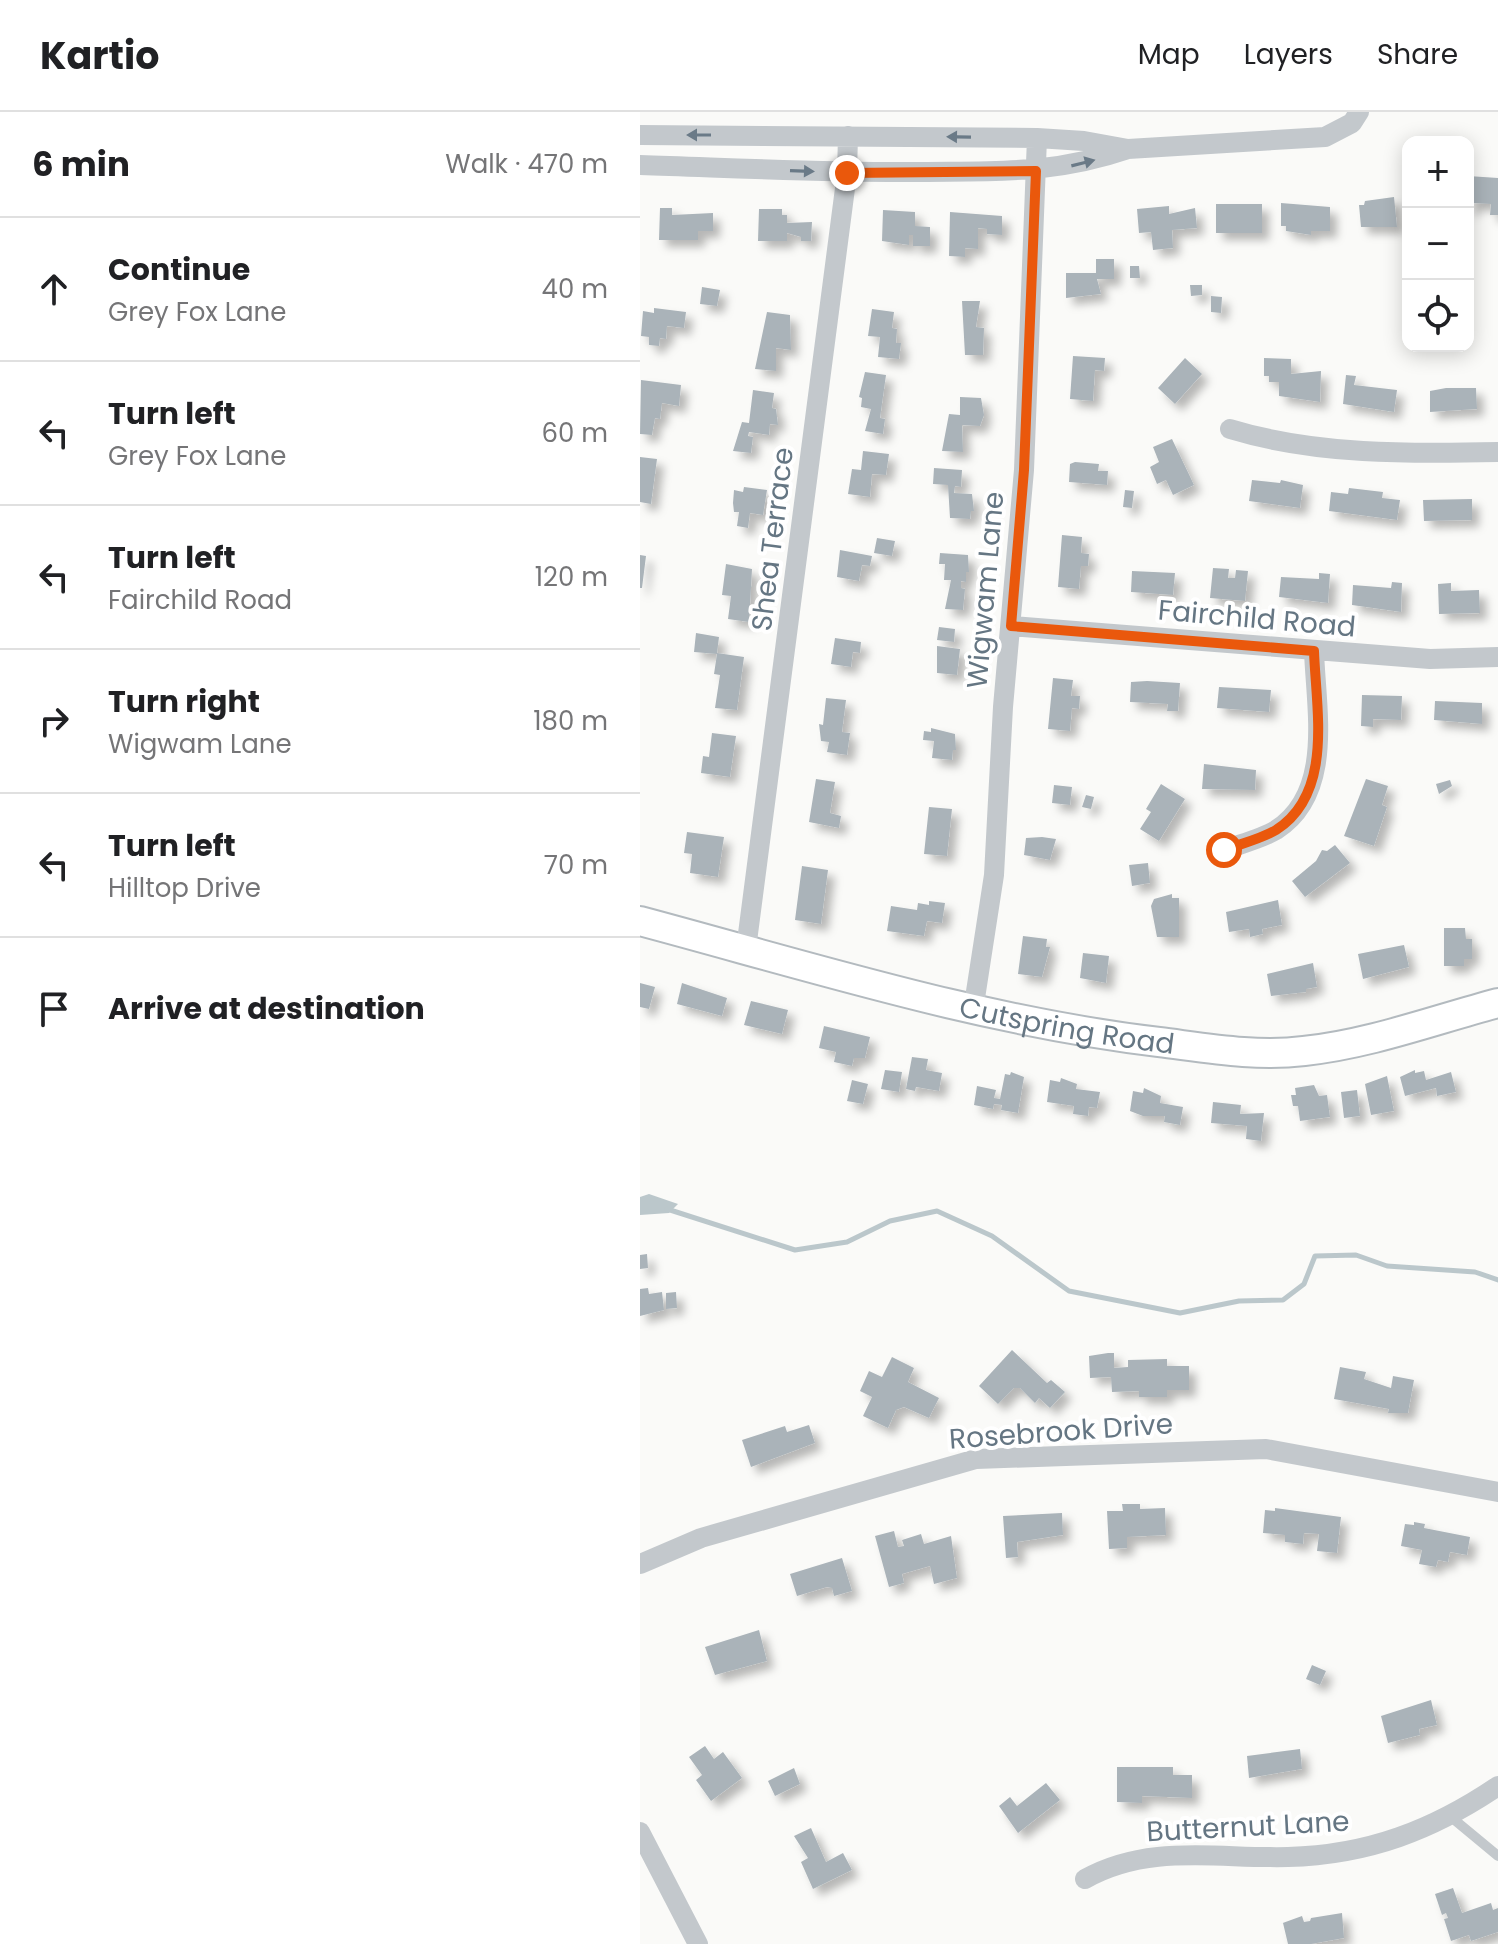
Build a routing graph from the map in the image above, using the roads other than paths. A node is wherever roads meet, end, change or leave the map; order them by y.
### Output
1 (1359, 112) edge
2 (640, 135) edge
3 (848, 136) junction
4 (1037, 138) junction
5 (1128, 149) junction
6 (640, 165) edge
7 (1036, 171) junction
8 (847, 173) junction
9 (1230, 429) dead end
10 (1498, 452) edge
11 (1011, 626) junction
12 (1314, 651) junction
13 (1498, 657) edge
14 (1224, 850) dead end
15 (640, 921) edge
16 (746, 949) junction
17 (1498, 1003) edge
18 (973, 1011) junction
19 (1498, 1492) edge
20 (640, 1564) edge
21 (1498, 1786) edge
22 (1451, 1817) junction
23 (640, 1832) edge
24 (1498, 1856) edge
25 (1085, 1879) dead end
26 (698, 1944) edge

1 - 5 street
3 -> 2 street
4 -> 3 street
3 - 8 street, Shea Terrace
4 - 5 street
4 - 7 street, Wigwam Lane
7 -> 5 street
6 -> 8 street
7 - 8 street
7 - 11 street, Wigwam Lane
8 - 16 street, Shea Terrace
9 - 10 street
11 - 12 street, Fairchild Road
11 - 18 street, Wigwam Lane
12 - 13 street, Fairchild Road
12 - 14 street
15 - 16 street, Cutspring Road
16 - 18 street, Cutspring Road
17 - 18 street, Cutspring Road
19 - 20 street, Rosebrook Drive
21 - 22 street, Butternut Lane
22 - 24 lane
22 - 25 street, Butternut Lane
23 - 26 street

